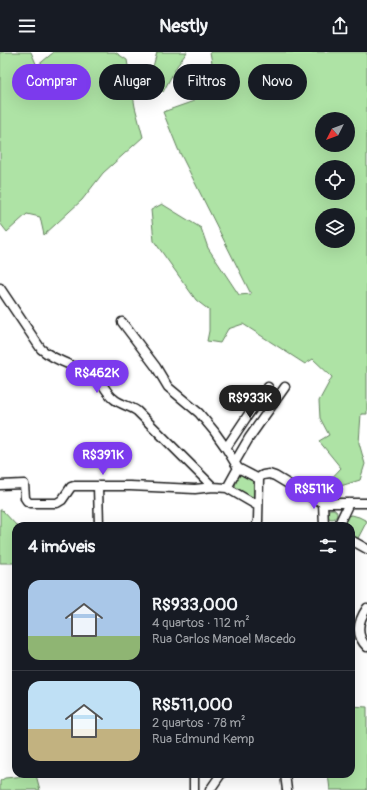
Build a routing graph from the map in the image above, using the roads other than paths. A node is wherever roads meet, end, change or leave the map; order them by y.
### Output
1 (0, 288) edge
2 (122, 322) dead end
3 (268, 387) dead end
4 (285, 387) dead end
5 (226, 448) junction
6 (237, 465) junction
7 (259, 479) junction
8 (0, 485) edge
9 (98, 486) junction
10 (213, 487) junction
11 (227, 488) junction
12 (323, 503) junction
13 (349, 503) junction
14 (367, 503) edge
15 (258, 506) junction
16 (99, 522) edge
17 (258, 522) edge
18 (324, 522) edge
19 (340, 522) edge
20 (355, 542) edge
21 (367, 549) edge
22 (367, 608) edge
23 (367, 647) edge
24 (194, 778) edge
25 (218, 778) edge
26 (286, 778) edge
27 (194, 790) edge
28 (210, 790) edge
29 (287, 790) edge

1 - 10 street
2 - 5 street
3 - 5 street
4 - 6 street
5 - 6 street
6 - 7 street
6 - 11 street
7 - 12 street
7 - 15 street
8 - 9 street
9 - 10 street
9 - 16 street
10 - 11 street
11 - 15 street
12 - 13 street
12 - 18 street
13 - 14 street
13 - 19 street
15 - 17 street
20 - 21 street
22 - 23 street
24 - 27 street
25 - 28 street
26 - 29 street

